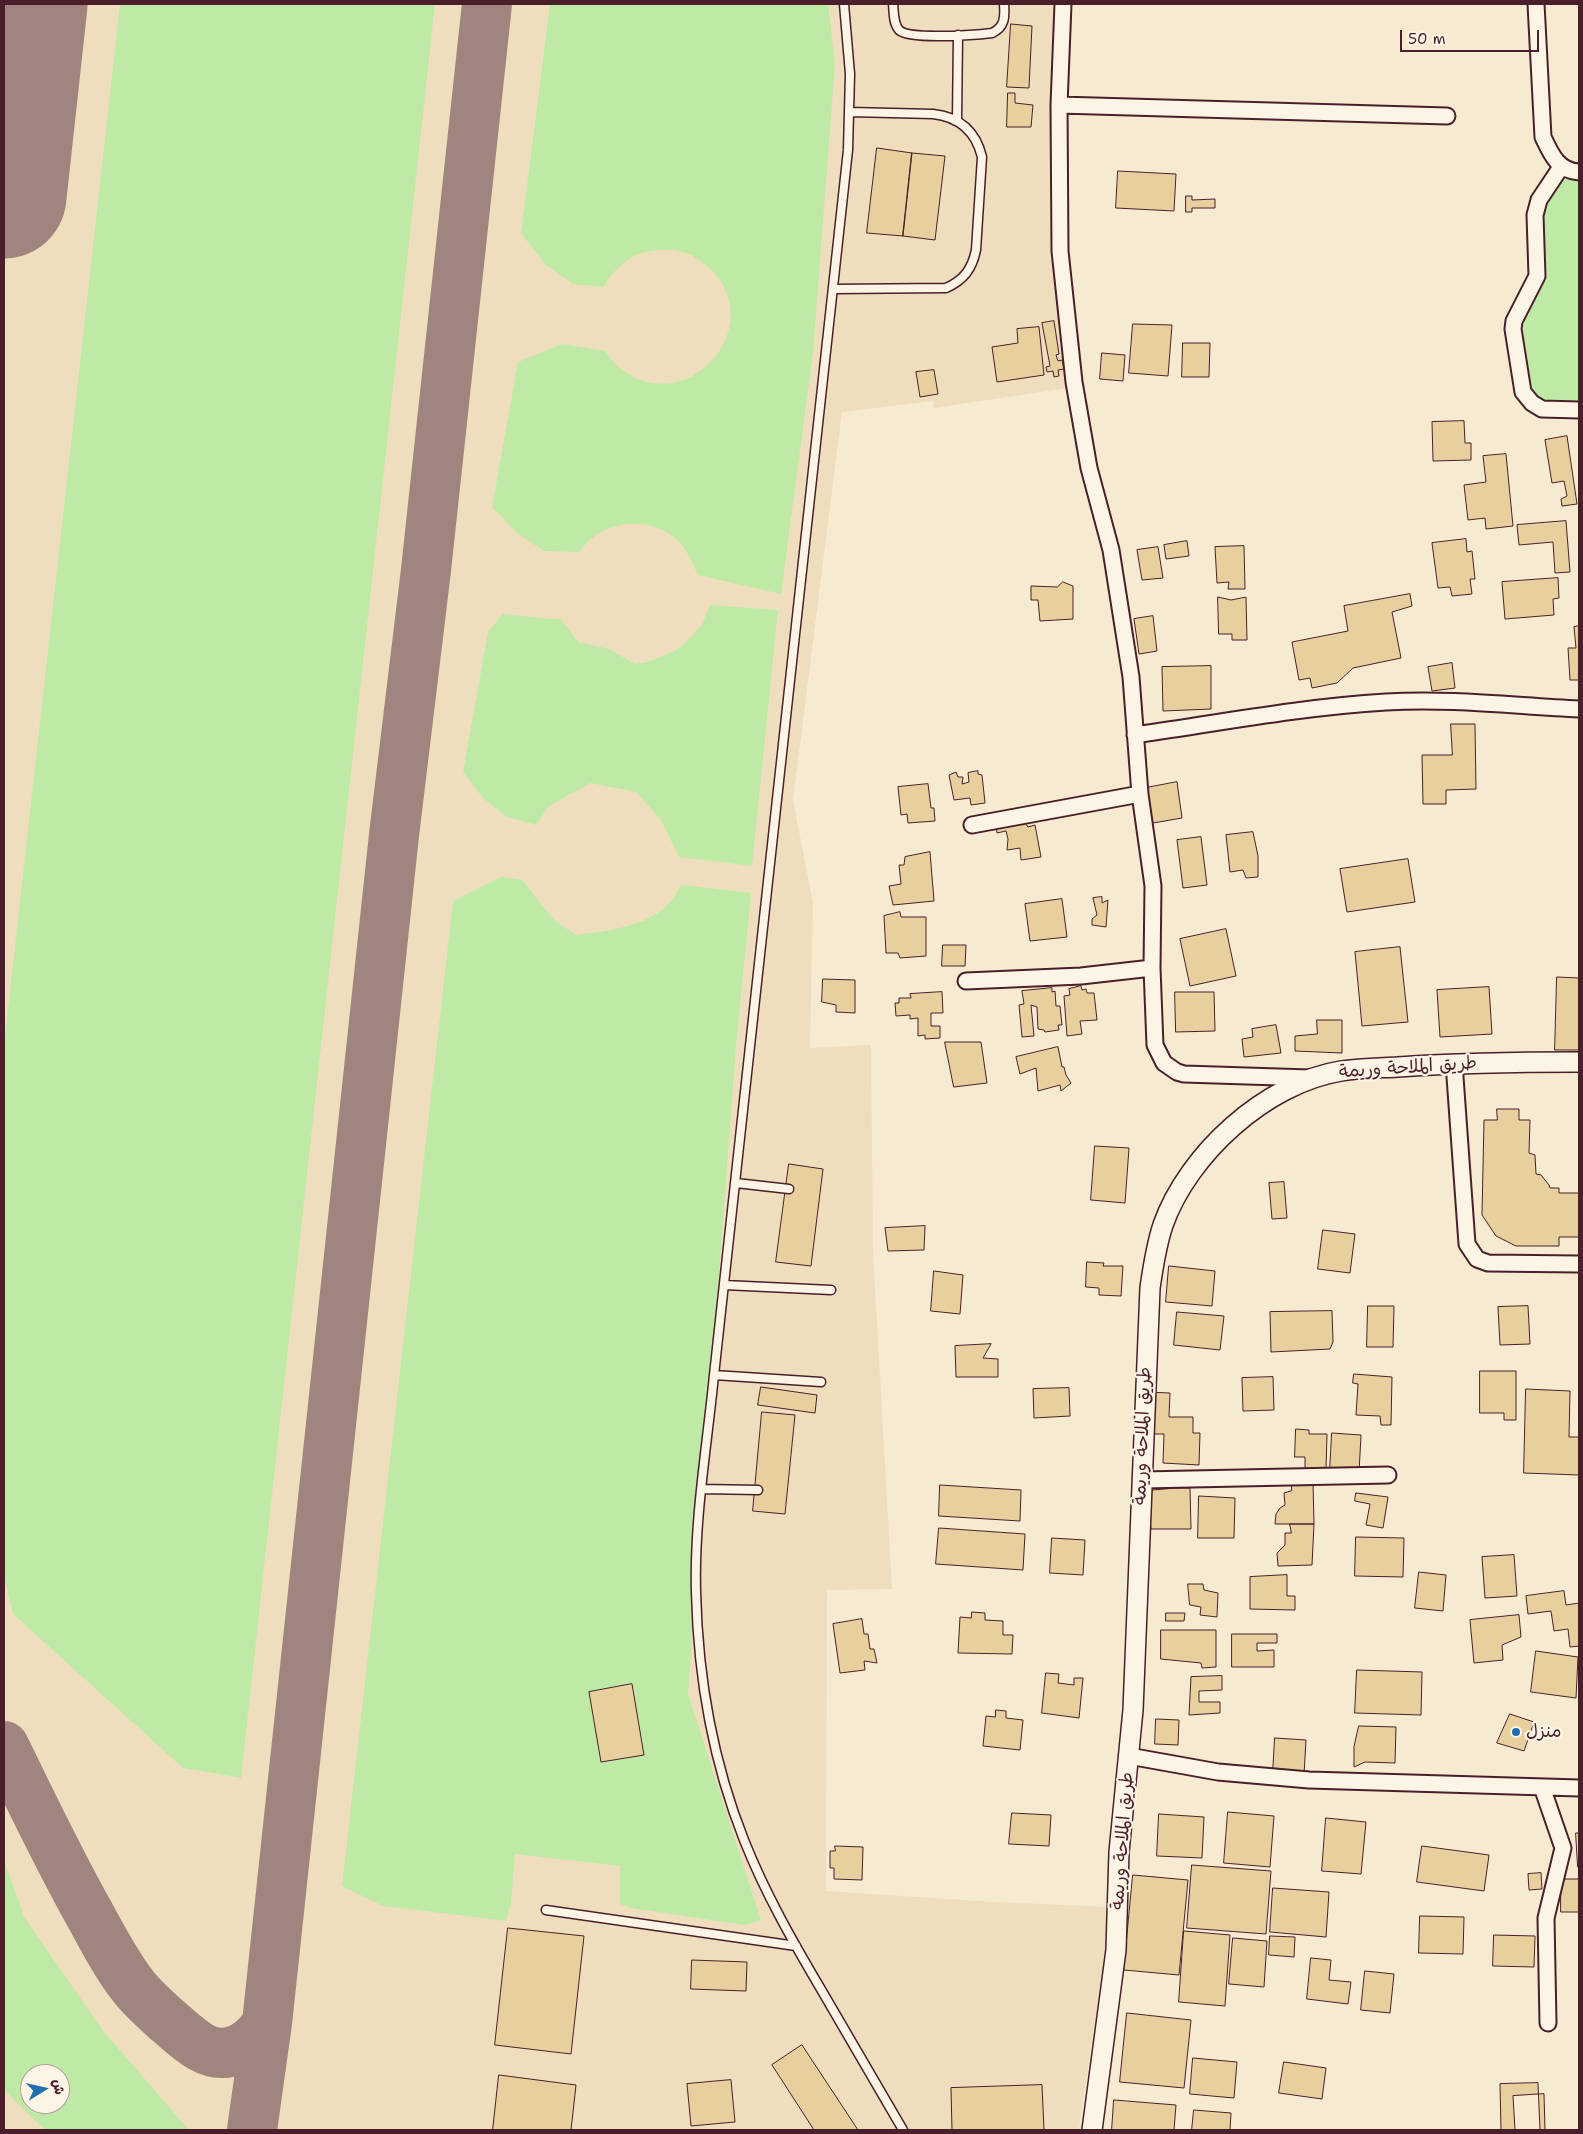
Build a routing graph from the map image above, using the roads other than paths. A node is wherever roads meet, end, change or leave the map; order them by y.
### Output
1 (844, 4) edge
2 (893, 4) edge
3 (1004, 4) edge
4 (1063, 4) edge
5 (1536, 4) edge
6 (958, 35) junction
7 (1058, 105) junction
8 (850, 112) junction
9 (1447, 116) dead end
10 (957, 120) junction
11 (1561, 167) junction
12 (1579, 172) edge
13 (833, 289) junction
14 (1579, 410) edge
15 (1579, 710) edge
16 (1135, 735) junction
17 (1140, 794) junction
18 (972, 825) dead end
19 (1152, 968) junction
20 (966, 980) dead end
21 (1579, 1062) edge
22 (1454, 1063) junction
23 (1311, 1078) junction
24 (736, 1183) junction
25 (789, 1189) dead end
26 (1579, 1264) edge
27 (724, 1285) junction
28 (831, 1290) dead end
29 (714, 1375) junction
30 (821, 1382) dead end
31 (1388, 1476) dead end
32 (1142, 1480) junction
33 (702, 1489) junction
34 (758, 1490) dead end
35 (1129, 1756) junction
36 (1542, 1787) junction
37 (1579, 1788) edge
38 (546, 1910) dead end
39 (796, 1946) junction
40 (1548, 2023) dead end
41 (903, 2130) edge
42 (1092, 2130) edge

1 - 8 lane
2 - 6 lane
3 - 6 lane
4 - 7 street
5 - 11 street
6 - 10 lane
7 - 9 street
7 - 16 street
8 - 10 lane
8 - 13 lane
10 - 13 lane
11 - 12 street
11 - 14 street
13 - 24 lane
15 - 16 street
16 - 17 street
17 - 18 street
17 - 19 street
19 - 20 street
19 - 23 street
21 - 22 street, طريق الملاحة وريمة
22 - 23 street, طريق الملاحة وريمة
22 - 26 street
23 - 32 street, طريق الملاحة وريمة
24 - 25 lane
24 - 27 lane
27 - 28 lane
27 - 29 lane
29 - 30 lane
29 - 33 lane
31 - 32 street
32 - 35 street, طريق الملاحة وريمة
33 - 34 lane
33 - 39 lane
35 - 36 street
35 - 42 street, طريق الملاحة وريمة
36 - 37 street
36 - 40 street
38 - 39 lane
39 - 41 lane

